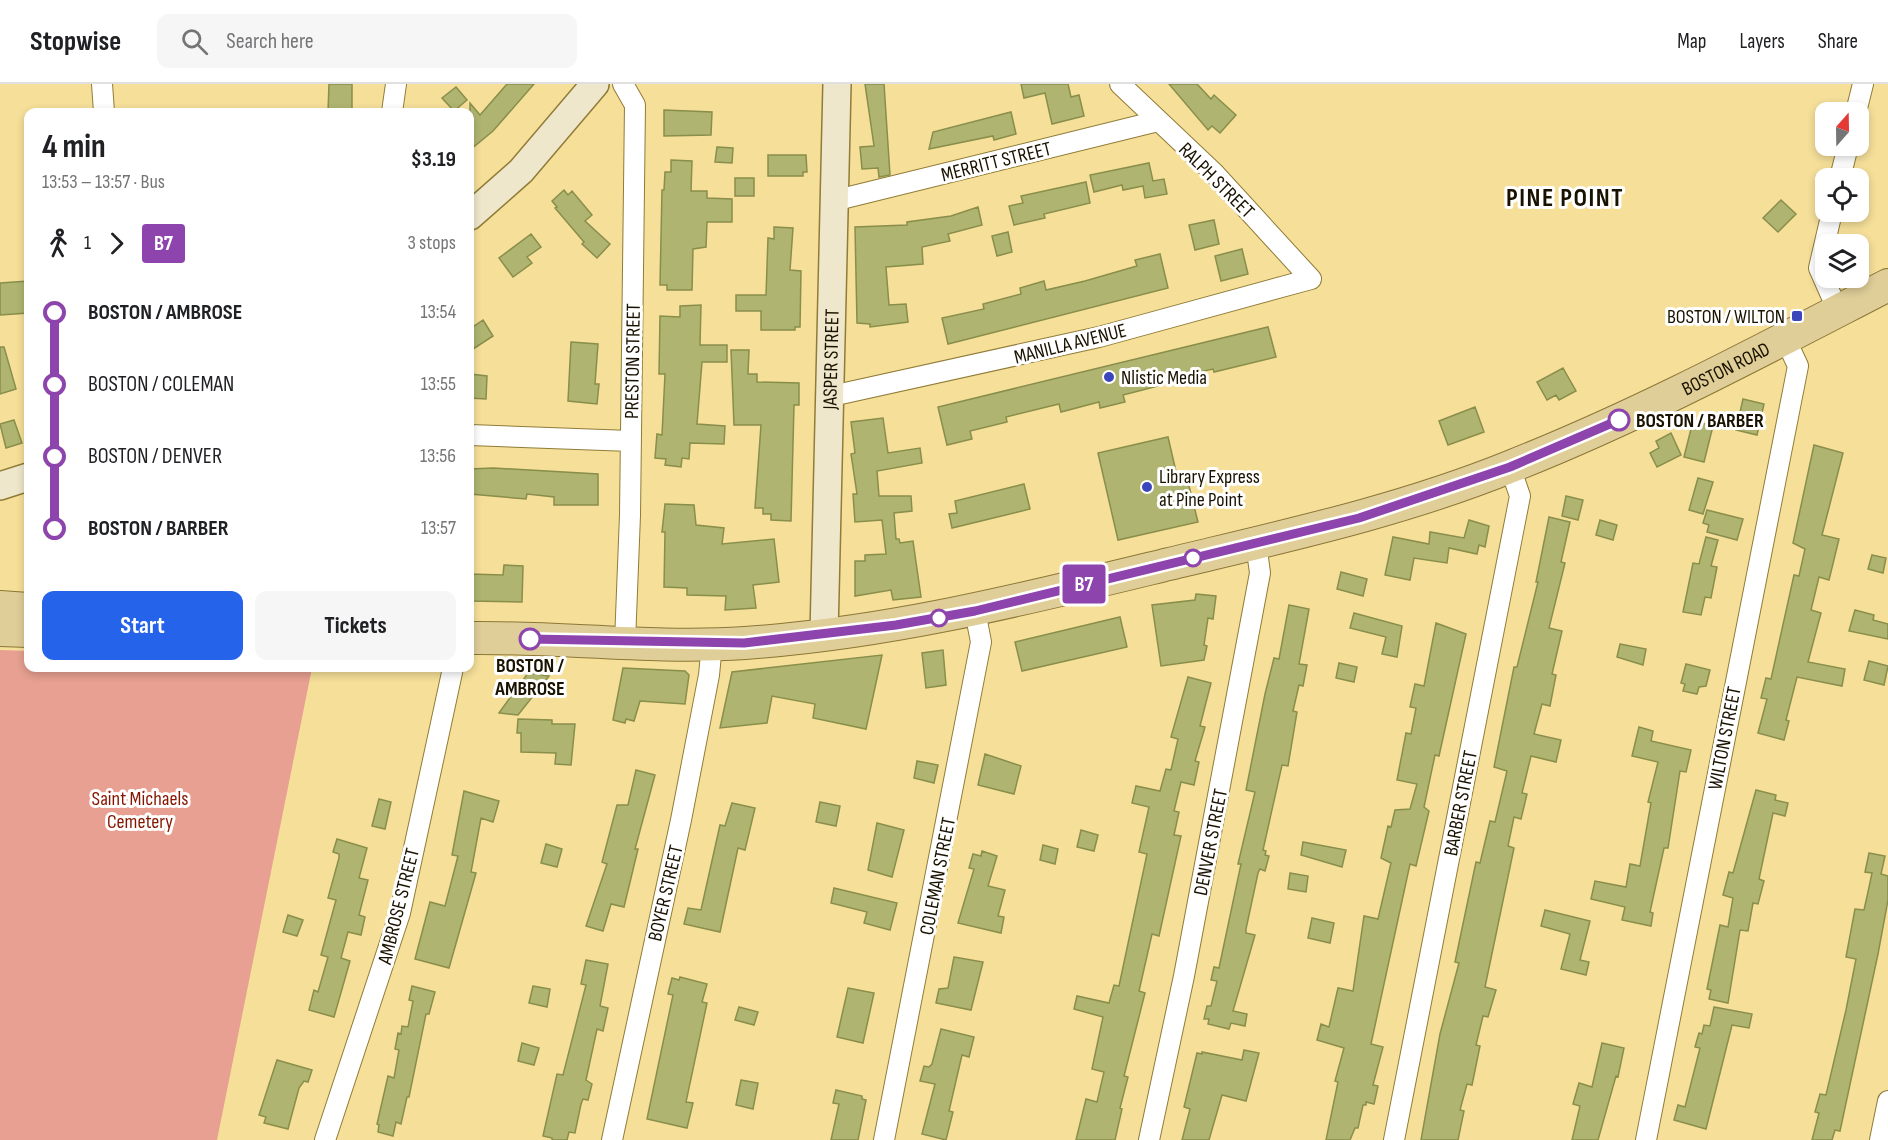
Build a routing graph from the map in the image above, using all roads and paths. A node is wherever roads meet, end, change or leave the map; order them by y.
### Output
1 (102, 84) edge
2 (396, 84) edge
3 (595, 84) edge
4 (623, 84) edge
5 (837, 84) edge
6 (1120, 84) edge
7 (1863, 84) edge
8 (1858, 102) edge
9 (104, 108) edge
10 (393, 108) edge
11 (1158, 122) junction
12 (833, 201) junction
13 (474, 212) edge
14 (1830, 222) edge
15 (1311, 279) joint
16 (1888, 285) edge
17 (1838, 311) junction
18 (1785, 338) junction
19 (827, 397) junction
20 (474, 435) edge
21 (631, 441) junction
22 (1510, 467) junction
23 (24, 478) edge
24 (0, 486) edge
25 (1256, 543) junction
26 (0, 607) edge
27 (24, 609) edge
28 (975, 611) junction
29 (0, 630) edge
30 (24, 631) edge
31 (824, 635) junction
32 (474, 638) edge
33 (625, 642) junction
34 (712, 644) junction
35 (452, 672) edge
36 (1888, 1101) edge
37 (325, 1140) edge
38 (612, 1140) edge
39 (884, 1140) edge
40 (1149, 1140) edge
41 (1394, 1140) edge
42 (1646, 1140) edge
43 (1880, 1140) edge

1 - 9 street
2 - 10 street
3 - 13 main road
4 - 21 street, PRESTON STREET
5 - 12 main road, JASPER STREET
6 - 11 street, RALPH STREET
7 - 8 street
11 - 12 street, MERRITT STREET
11 - 15 street, RALPH STREET
12 - 19 main road, JASPER STREET
14 - 17 street
15 - 19 street, MANILLA AVENUE
16 - 17 main road, BOSTON ROAD
17 - 18 main road, BOSTON ROAD
18 - 22 main road, BOSTON ROAD
18 - 42 street, WILTON STREET
19 - 31 main road, JASPER STREET
20 - 21 street
21 - 33 street, PRESTON STREET
22 - 25 main road, BOSTON ROAD
22 - 41 street, BARBER STREET
23 - 24 main road
25 - 28 main road, BOSTON ROAD
25 - 40 street, DENVER STREET
26 - 27 main road
28 - 31 main road, BOSTON ROAD
28 - 39 street, COLEMAN STREET
29 - 30 main road
31 - 34 main road, BOSTON ROAD
32 - 33 main road, BOSTON ROAD
33 - 34 main road, BOSTON ROAD
34 - 38 street, BOYER STREET
35 - 37 street, AMBROSE STREET
36 - 43 street

